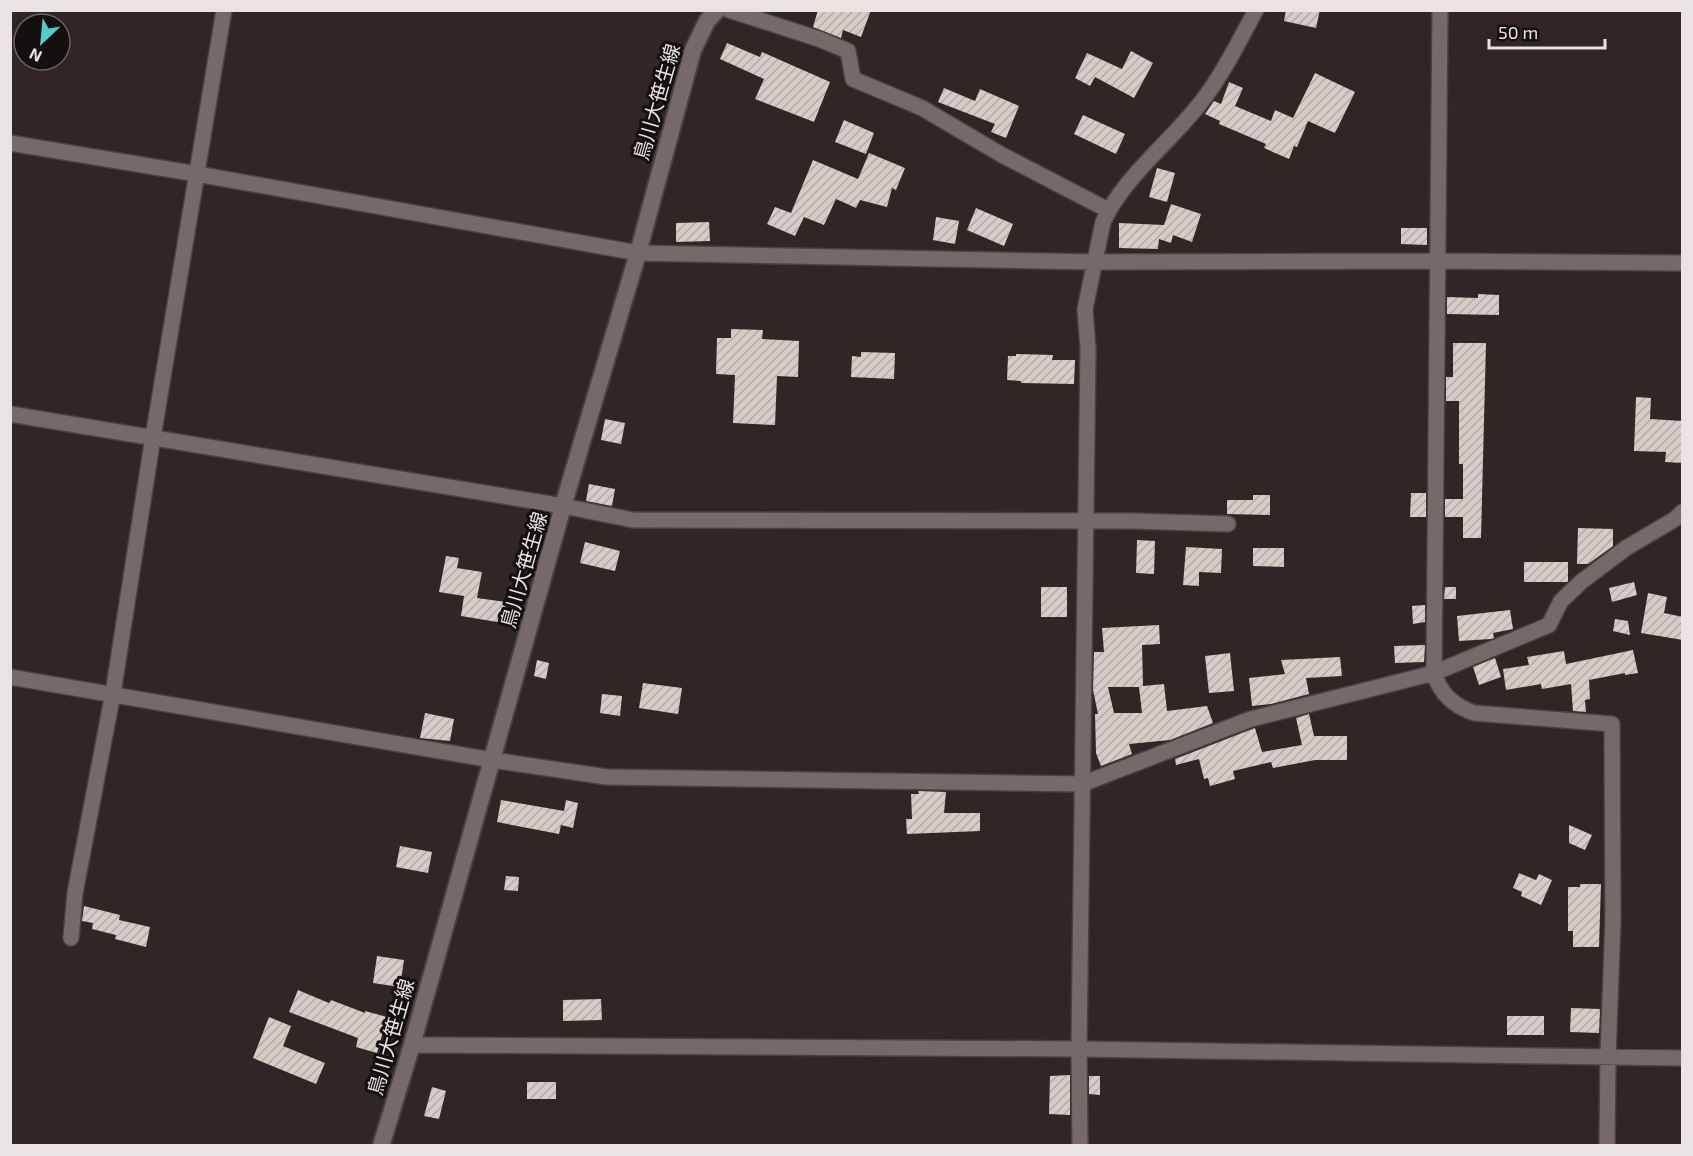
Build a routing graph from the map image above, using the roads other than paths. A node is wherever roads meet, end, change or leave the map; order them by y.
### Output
1 (224, 10) edge
2 (717, 10) edge
3 (729, 10) edge
4 (1256, 10) edge
5 (1440, 10) edge
6 (10, 143) edge
7 (197, 174) junction
8 (1108, 210) junction
9 (638, 254) junction
10 (1437, 261) junction
11 (1095, 262) junction
12 (1683, 263) edge
13 (10, 414) edge
14 (153, 437) junction
15 (563, 506) junction
16 (1683, 512) edge
17 (1085, 521) junction
18 (1227, 524) dead end
19 (1434, 673) junction
20 (10, 677) edge
21 (113, 693) junction
22 (492, 760) junction
23 (1082, 784) junction
24 (72, 938) dead end
25 (412, 1045) junction
26 (1079, 1049) junction
27 (1608, 1056) junction
28 (1683, 1058) edge
29 (381, 1146) edge
30 (1080, 1146) edge
31 (1607, 1146) edge

1 - 7 street
2 - 9 street, 鳥川大笹生線
3 - 8 street
4 - 8 street
5 - 10 street
6 - 7 street
7 - 9 street
7 - 14 street
8 - 11 street
9 - 11 street
9 - 15 street, 鳥川大笹生線
10 - 11 street
10 - 12 street
10 - 19 street
11 - 17 street
13 - 14 street
14 - 15 street
14 - 21 street
15 - 17 street
15 - 22 street, 鳥川大笹生線
16 - 19 street
17 - 18 street
17 - 23 street
19 - 23 street
19 - 27 street
20 - 21 street
21 - 22 street
21 - 24 street
22 - 23 street
22 - 25 street, 鳥川大笹生線
23 - 26 street
25 - 26 street
25 - 29 street, 鳥川大笹生線
26 - 27 street
26 - 30 street
27 - 28 street
27 - 31 street

